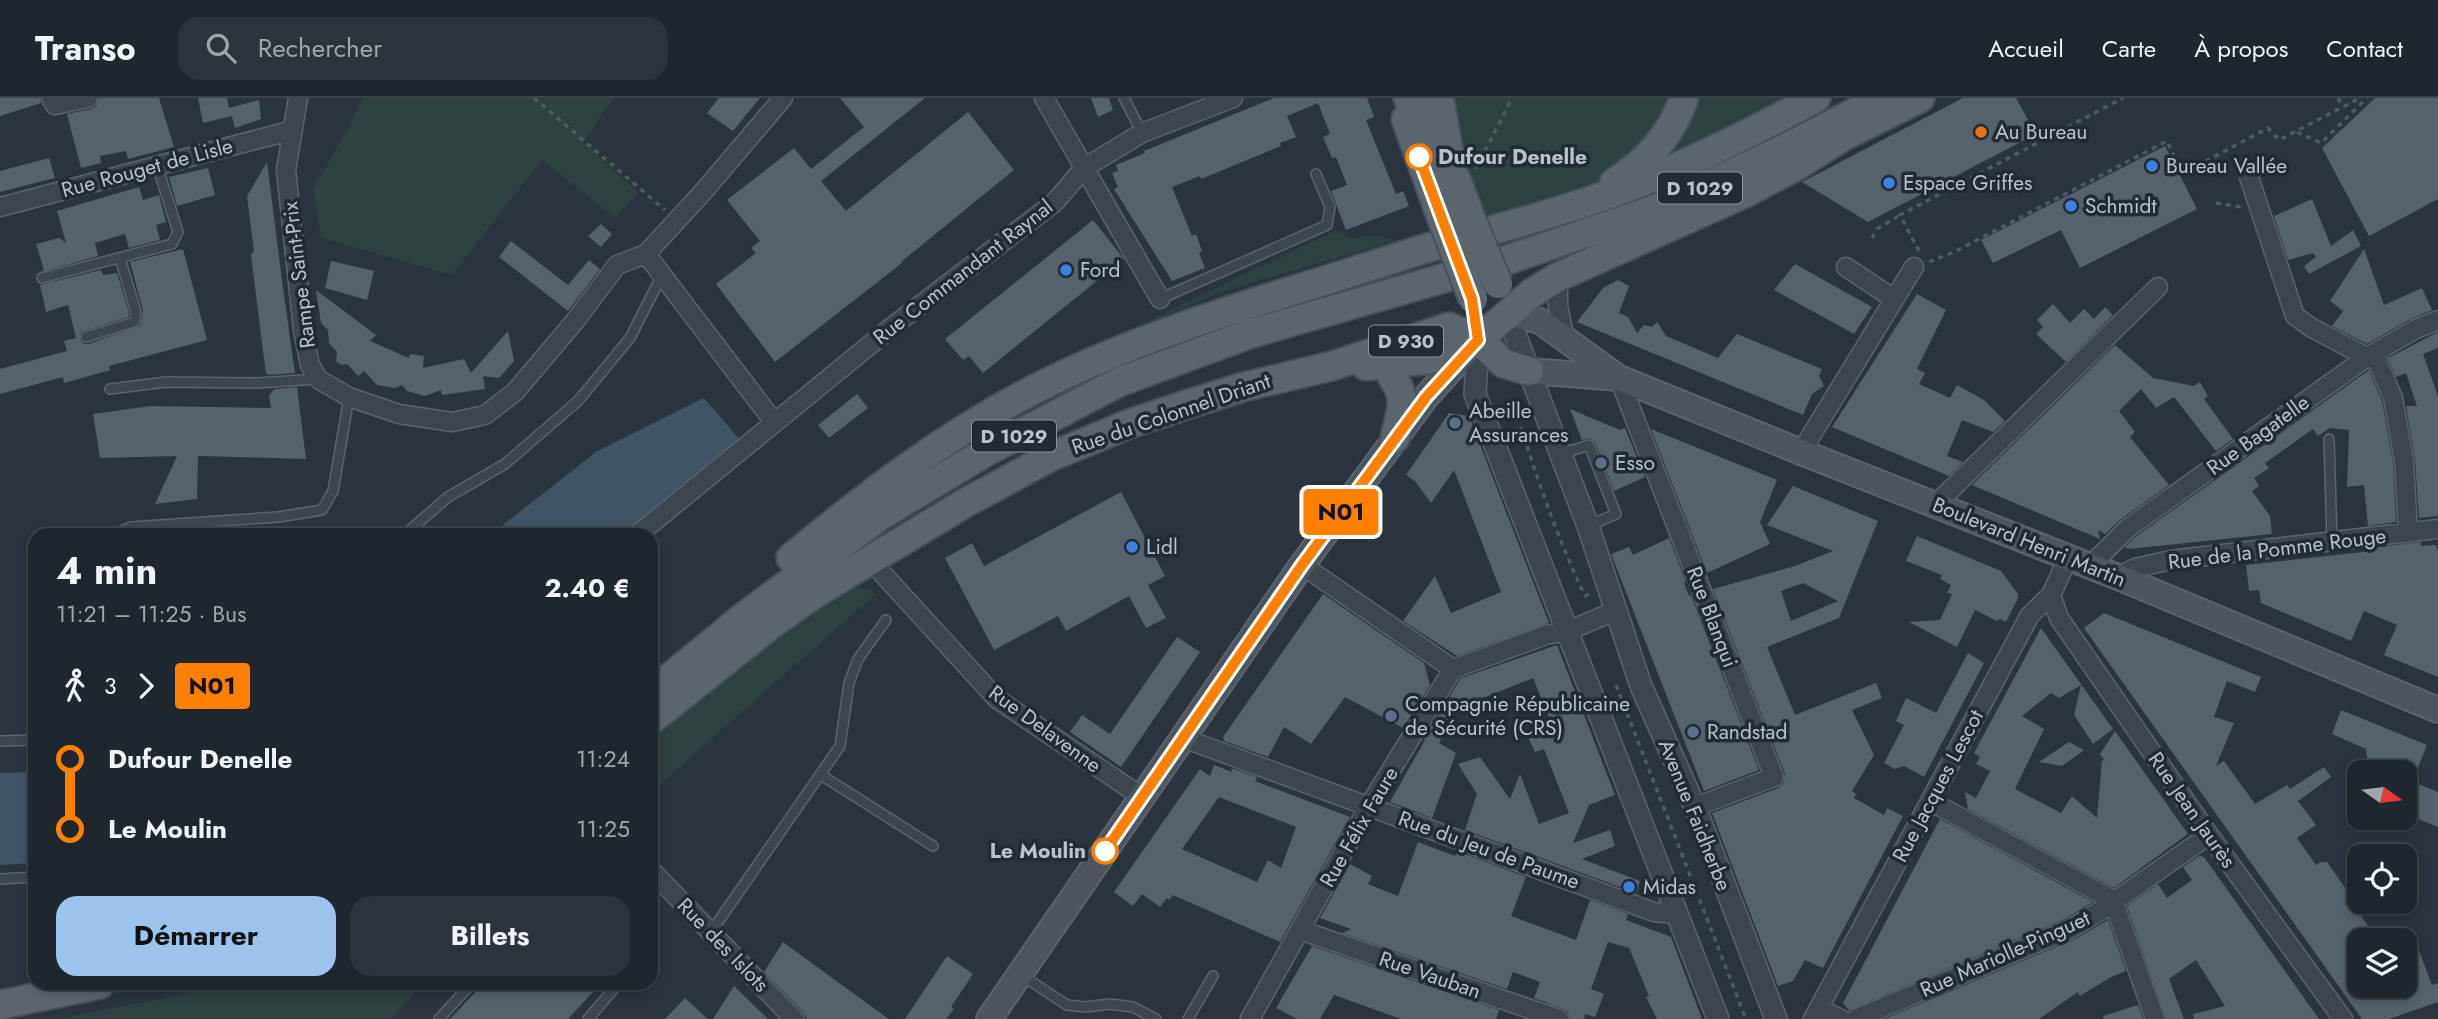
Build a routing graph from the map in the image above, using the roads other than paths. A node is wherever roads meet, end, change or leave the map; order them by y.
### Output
1 (51, 98) edge
2 (88, 98) edge
3 (298, 98) edge
4 (783, 98) edge
5 (1044, 98) edge
6 (1124, 98) edge
7 (1233, 98) edge
8 (1395, 98) edge
9 (1408, 98) edge
10 (1439, 98) edge
11 (1684, 98) edge
12 (1816, 98) edge
13 (1883, 98) edge
14 (1920, 98) edge
15 (293, 130) junction
16 (1142, 133) junction
17 (157, 165) junction
18 (1084, 168) junction
19 (1316, 174) dead end
20 (2249, 177) dead end
21 (1463, 197) junction
22 (1589, 199) junction
23 (0, 207) edge
24 (646, 254) junction
25 (120, 258) junction
26 (1846, 267) dead end
27 (1914, 267) dead end
28 (661, 277) junction
29 (1558, 277) junction
30 (42, 278) dead end
31 (2158, 287) dead end
32 (1160, 299) joint
33 (1894, 299) junction
34 (1507, 313) junction
35 (2438, 320) edge
36 (1564, 336) junction
37 (86, 337) dead end
38 (1478, 340) junction
39 (2371, 355) junction
40 (1385, 365) junction
41 (1332, 366) junction
42 (1529, 370) junction
43 (1619, 378) junction
44 (318, 379) junction
45 (110, 389) dead end
46 (349, 397) junction
47 (774, 422) junction
48 (1395, 438) junction
49 (2329, 439) dead end
50 (1801, 452) junction
51 (1561, 454) junction
52 (1935, 505) junction
53 (1588, 526) junction
54 (129, 528) edge
55 (412, 528) edge
56 (646, 528) edge
57 (2438, 529) edge
58 (2408, 533) junction
59 (2332, 542) junction
60 (870, 560) junction
61 (2079, 562) junction
62 (1302, 565) junction
63 (2118, 577) junction
64 (2051, 595) junction
65 (1615, 611) junction
66 (886, 620) dead end
67 (1568, 631) junction
68 (658, 667) edge
69 (1452, 669) junction
70 (658, 687) edge
71 (2438, 710) edge
72 (658, 714) edge
73 (1183, 738) junction
74 (28, 740) edge
75 (0, 741) edge
76 (821, 775) junction
77 (1142, 797) junction
78 (1930, 801) junction
79 (1369, 806) junction
80 (1695, 807) junction
81 (2209, 835) junction
82 (933, 846) dead end
83 (28, 877) edge
84 (658, 877) edge
85 (0, 879) edge
86 (2113, 900) junction
87 (1678, 914) junction
88 (1300, 929) junction
89 (711, 932) junction
90 (1020, 974) junction
91 (1213, 976) dead end
92 (69, 990) edge
93 (466, 990) edge
94 (613, 990) edge
95 (0, 1005) edge
96 (1816, 1014) edge
97 (788, 1017) edge
98 (439, 1019) edge
99 (588, 1019) edge
100 (989, 1019) edge
101 (1156, 1019) edge
102 (1188, 1019) edge
103 (1250, 1019) edge
104 (1559, 1019) edge
105 (1718, 1019) edge
106 (1776, 1019) edge
107 (1841, 1019) edge
108 (1855, 1019) edge
109 (2155, 1019) edge
110 (2343, 1019) edge

1 - 2 street
3 - 15 street, Rampe Saint-Prix
4 - 24 street
5 - 18 street
6 - 16 lane
7 - 16 street, Rue Commandant Raynal
8 - 38 main road, bridge
9 - 21 main road
10 - 21 main road
11 - 22 main road
12 - 22 main road, D 1029
13 - 70 main road, D 1029
14 - 29 main road
15 - 17 street, Rue Rouget de Lisle
15 - 44 street, Rampe Saint-Prix
16 - 18 street, Rue Commandant Raynal
17 - 23 street, Rue Rouget de Lisle
17 - 25 lane
18 - 32 street
18 - 47 street, Rue Commandant Raynal
19 - 32 lane
20 - 39 street
21 - 34 main road, bridge
22 - 68 main road, D 1029
24 - 28 street
24 - 46 street
25 - 30 lane
25 - 37 lane
26 - 33 street
27 - 33 street
28 - 47 street
28 - 55 lane
29 - 34 main road
29 - 36 street
31 - 52 street
33 - 50 street
34 - 36 main road, Boulevard Henri Martin
34 - 38 main road
34 - 42 street, Avenue Faidherbe
35 - 39 street, Rue Bagatelle
36 - 43 main road, Boulevard Henri Martin
38 - 40 main road
38 - 41 main road, D 930
38 - 42 main road
38 - 48 main road
38 - 67 street
39 - 58 street
39 - 61 street, Rue Bagatelle
40 - 41 main road, D 930
40 - 48 main road
41 - 60 main road, Rue du Colonnel Driant
42 - 43 main road, Boulevard Henri Martin
42 - 51 street, Avenue Faidherbe
43 - 50 main road, Boulevard Henri Martin
43 - 80 street, Rue Blanqui
44 - 45 lane
44 - 46 street
46 - 54 lane
47 - 56 street, Rue Commandant Raynal
48 - 62 main road
49 - 59 lane
50 - 52 main road, Boulevard Henri Martin
51 - 53 street, Avenue Faidherbe
51 - 53 lane
52 - 61 main road, Boulevard Henri Martin
53 - 65 street, Avenue Faidherbe
57 - 58 street, Rue de la Pomme Rouge
58 - 59 street, Rue de la Pomme Rouge
59 - 63 street, Rue de la Pomme Rouge
60 - 72 main road, Rue du Colonnel Driant
60 - 77 street, Rue Delavenne
61 - 63 main road, Boulevard Henri Martin
61 - 64 street, Rue Jacques Lescot
62 - 69 street
62 - 73 main road
63 - 71 main road, Boulevard Henri Martin
64 - 78 street, Rue Jacques Lescot
64 - 81 street, Rue Jean Jaurès
65 - 67 street
65 - 80 street, Avenue Faidherbe
66 - 76 lane
67 - 69 street
67 - 87 street
69 - 79 street, Rue Félix Faure
73 - 77 main road
73 - 79 street, Rue du Jeu de Paume
74 - 75 lane
76 - 82 lane
76 - 89 lane
77 - 90 main road
78 - 86 street
78 - 96 street, Rue Jacques Lescot
79 - 87 street, Rue du Jeu de Paume
79 - 88 street, Rue Félix Faure
80 - 106 street, Avenue Faidherbe
81 - 86 street, Rue Mariolle-Pinguet
81 - 110 street, Rue Jean Jaurès
83 - 85 lane
84 - 89 street, Rue des Islots
86 - 108 street, Rue Mariolle-Pinguet
86 - 109 street
87 - 105 street
88 - 103 street, Rue Félix Faure
88 - 104 street, Rue Vauban
89 - 97 street, Rue des Islots
90 - 100 main road
90 - 101 lane
91 - 102 lane
92 - 95 main road
93 - 98 lane
94 - 99 lane
96 - 107 street

